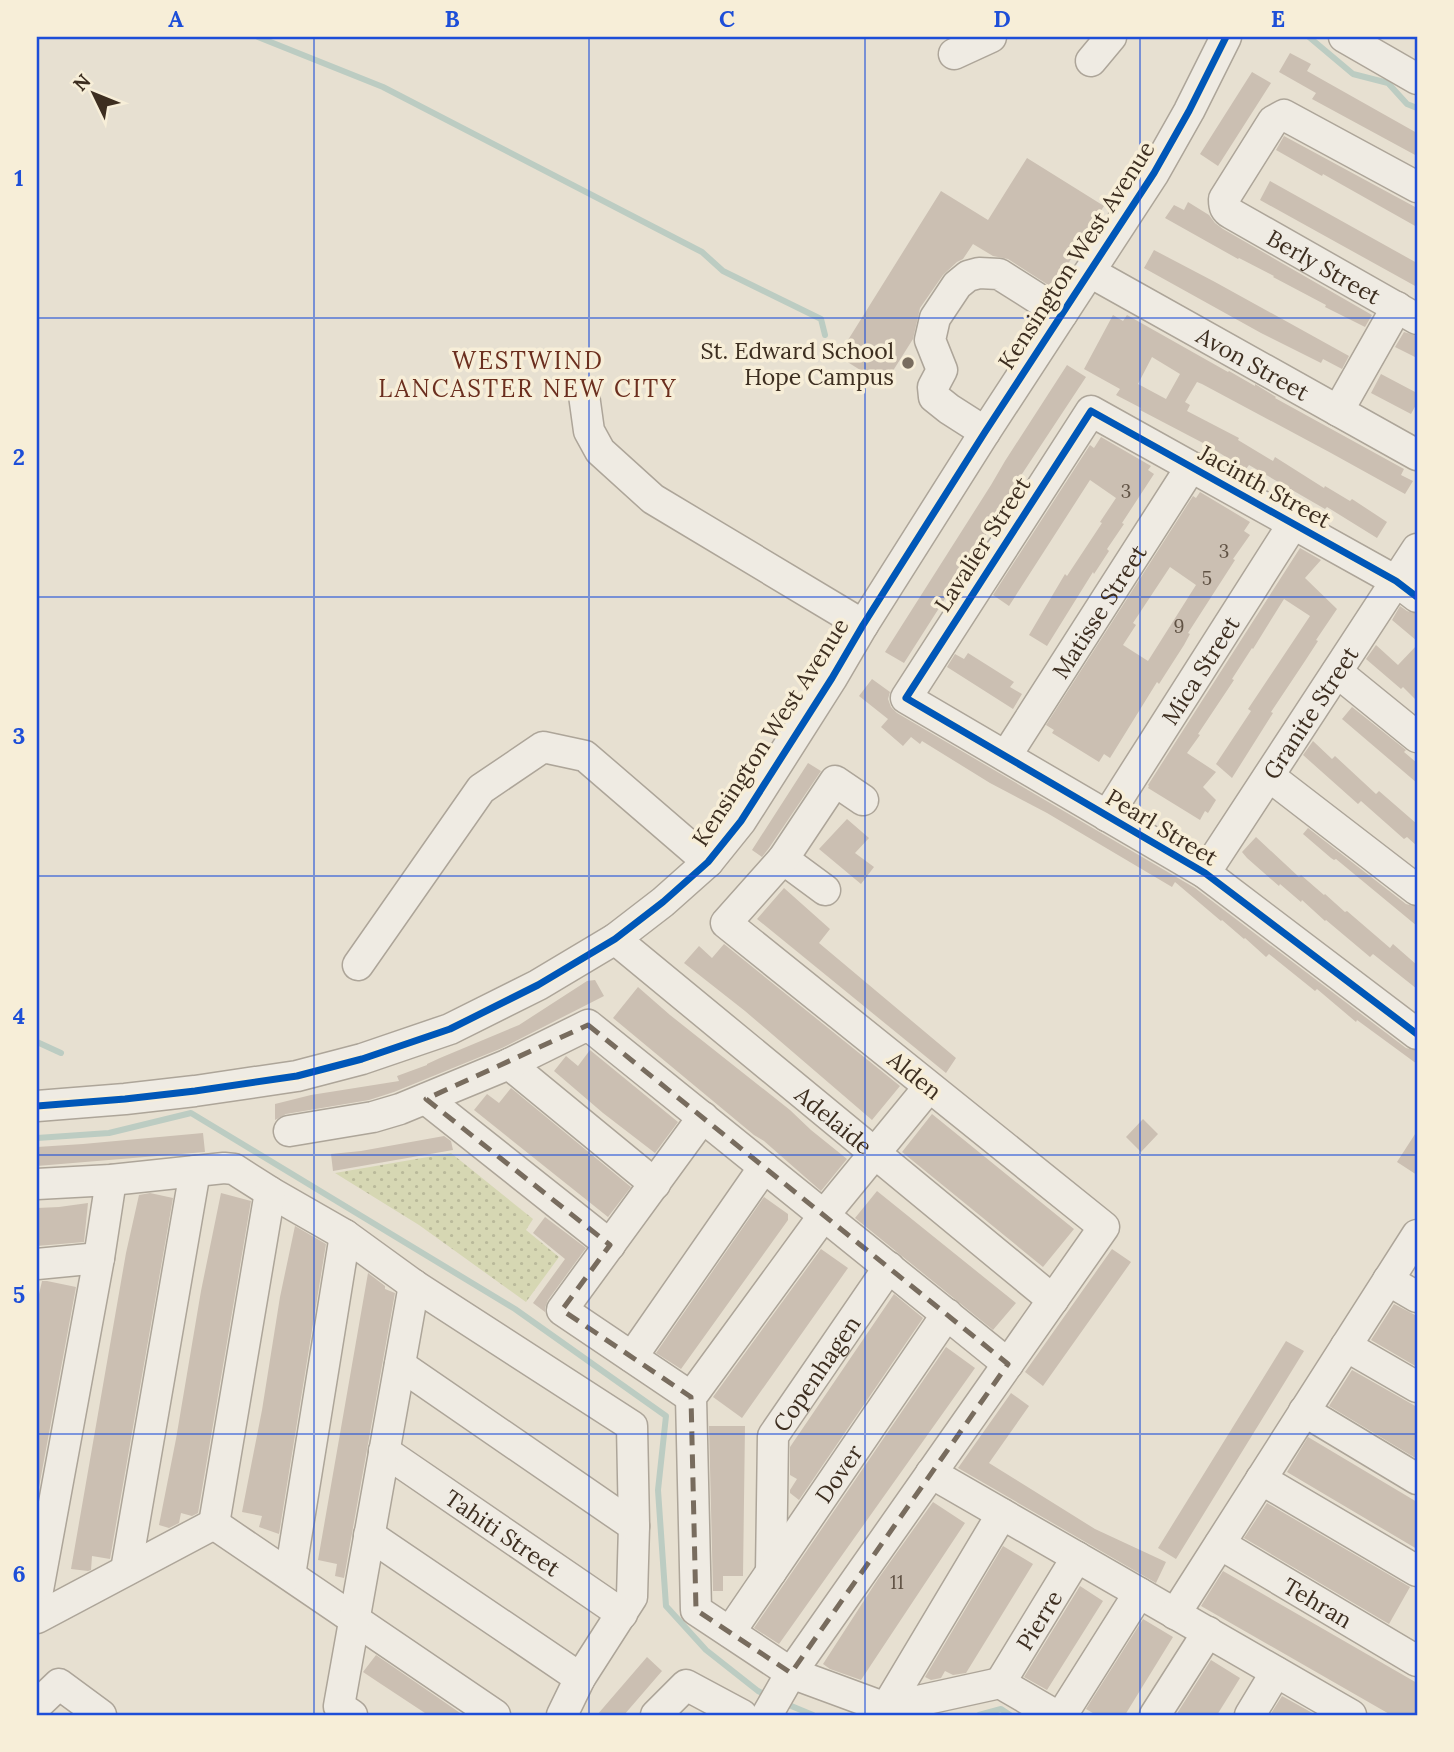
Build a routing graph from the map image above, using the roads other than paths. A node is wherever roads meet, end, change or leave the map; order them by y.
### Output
1 (991, 37) edge
2 (1111, 37) edge
3 (1226, 37) edge
4 (1343, 37) edge
5 (954, 54) dead end
6 (1091, 61) dead end
7 (1417, 79) edge
8 (1417, 187) edge
9 (1090, 272) junction
10 (1407, 313) edge
11 (1062, 314) junction
12 (584, 394) dead end
13 (1091, 411) joint
14 (1338, 411) junction
15 (985, 432) junction
16 (1417, 455) edge
17 (1191, 467) junction
18 (1293, 523) junction
19 (1417, 549) edge
20 (1407, 589) edge
21 (863, 625) junction
22 (1337, 672) junction
23 (906, 698) joint
24 (1417, 737) edge
25 (1006, 756) junction
26 (1269, 776) junction
27 (863, 800) dead end
28 (1107, 816) junction
29 (783, 859) junction
30 (708, 862) junction
31 (1205, 873) junction
32 (825, 890) dead end
33 (1417, 890) edge
34 (615, 939) junction
35 (358, 965) dead end
36 (1417, 1034) edge
37 (509, 1064) junction
38 (929, 1087) junction
39 (426, 1099) junction
40 (37, 1106) edge
41 (703, 1117) junction
42 (289, 1131) dead end
43 (875, 1153) junction
44 (764, 1167) junction
45 (195, 1171) junction
46 (111, 1180) junction
47 (37, 1184) edge
48 (654, 1184) junction
49 (270, 1192) junction
50 (824, 1215) junction
51 (345, 1235) junction
52 (1417, 1235) edge
53 (610, 1245) junction
54 (99, 1258) junction
55 (37, 1264) edge
56 (889, 1267) junction
57 (1388, 1280) junction
58 (414, 1285) junction
59 (1417, 1297) edge
60 (1052, 1300) junction
61 (947, 1314) junction
62 (1346, 1346) junction
63 (632, 1357) junction
64 (1007, 1364) junction
65 (400, 1365) junction
66 (1417, 1387) edge
67 (691, 1397) junction
68 (1304, 1411) junction
69 (384, 1451) junction
70 (931, 1473) junction
71 (1261, 1479) junction
72 (1417, 1479) edge
73 (1003, 1514) junction
74 (214, 1524) junction
75 (634, 1526) junction
76 (369, 1535) junction
77 (1220, 1544) junction
78 (1077, 1557) junction
79 (126, 1570) junction
80 (1417, 1571) edge
81 (771, 1572) junction
82 (290, 1575) junction
83 (1139, 1593) junction
84 (37, 1599) edge
85 (622, 1614) junction
86 (1175, 1614) junction
87 (354, 1619) junction
88 (730, 1632) junction
89 (1208, 1632) junction
90 (1414, 1653) edge
91 (1276, 1672) junction
92 (580, 1678) junction
93 (788, 1679) junction
94 (1000, 1683) junction
95 (37, 1705) edge
96 (887, 1708) junction
97 (1345, 1714) edge
98 (101, 1715) edge
99 (352, 1715) edge
100 (495, 1715) edge
101 (562, 1715) edge
102 (656, 1715) edge
103 (741, 1715) edge
104 (767, 1715) edge
105 (1055, 1715) edge
106 (1062, 1715) edge
107 (1155, 1715) edge
108 (1250, 1715) edge

1 - 5 street
2 - 6 street
3 - 9 street, Kensington West Avenue
4 - 7 street
8 - 10 street, Berly Street
9 - 11 street, Kensington West Avenue
9 - 14 street, Avon Street
10 - 14 street
11 - 15 street, Kensington West Avenue
11 - 15 street
12 - 21 street
13 - 17 street, Jacinth Street
13 - 23 street, Lavalier Street
14 - 16 street, Avon Street
15 - 21 street, Kensington West Avenue
17 - 18 street, Jacinth Street
17 - 25 street, Matisse Street
18 - 20 street, Jacinth Street
18 - 28 street, Mica Street
19 - 20 street, Granite Street
20 - 22 street, Granite Street
21 - 30 street, Kensington West Avenue
22 - 24 street
22 - 26 street, Granite Street
23 - 25 street, Pearl Street
25 - 28 street, Pearl Street
26 - 31 street, Granite Street
26 - 33 street
27 - 29 street
28 - 31 street, Pearl Street
29 - 32 street
29 - 38 street, Alden
30 - 34 street, Kensington West Avenue
30 - 35 street
31 - 36 street, Pearl Street
34 - 40 street, Kensington West Avenue
34 - 43 street, Adelaide
37 - 39 street
37 - 41 street
37 - 48 street
38 - 43 street
38 - 60 street, Alden
39 - 42 street
39 - 53 street
41 - 44 street
41 - 48 street
43 - 50 street
43 - 60 street, Adelaide
44 - 50 street
44 - 63 street
45 - 46 street
45 - 49 street
45 - 79 street
46 - 47 street
46 - 54 street
48 - 53 street
49 - 51 street
49 - 74 street
50 - 56 street
50 - 67 street
51 - 58 street
51 - 82 street
52 - 57 street
53 - 63 street
54 - 55 street
54 - 84 street
56 - 61 street
56 - 81 street, Copenhagen
57 - 59 street
57 - 62 street
58 - 65 street
58 - 75 street
60 - 64 street
61 - 64 street
61 - 81 street, Dover
62 - 66 street
62 - 68 street
63 - 67 street
64 - 70 street
65 - 69 street
65 - 75 street
67 - 88 street
68 - 71 street
68 - 72 street
69 - 76 street
69 - 85 street, Tahiti Street
70 - 73 street
70 - 93 street
71 - 77 street
71 - 80 street
73 - 78 street
73 - 96 street
74 - 79 street
74 - 82 street
75 - 85 street
76 - 87 street
76 - 92 street
77 - 86 street
77 - 90 street, Tehran
78 - 83 street
78 - 94 street, Pierre
79 - 84 street
81 - 88 street, Dover
82 - 87 street
83 - 86 street
83 - 106 street
85 - 92 street
86 - 89 street
87 - 99 street
87 - 100 street
88 - 93 street
89 - 91 street
89 - 107 street
91 - 97 street
91 - 108 street
92 - 101 street
93 - 96 street
93 - 104 street
94 - 96 street
94 - 105 street
95 - 98 street
102 - 103 street

